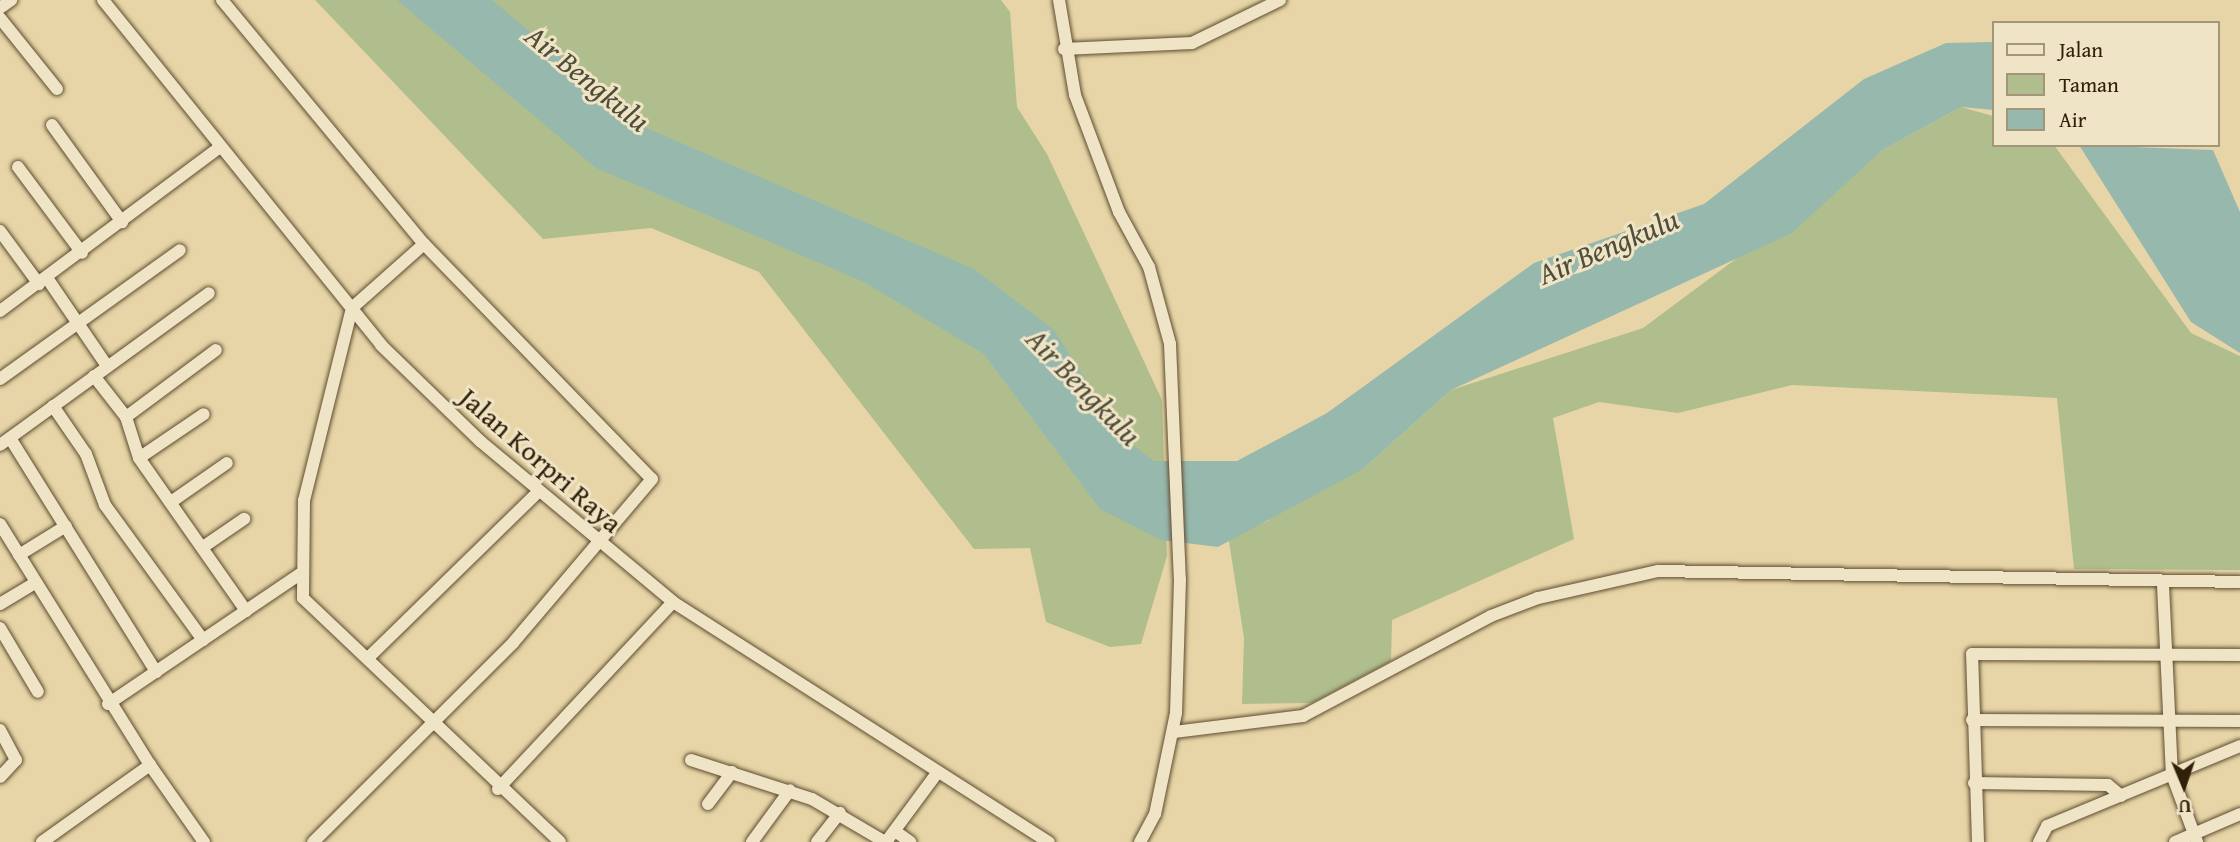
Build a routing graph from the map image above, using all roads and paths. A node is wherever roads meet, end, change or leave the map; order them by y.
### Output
1 (11, 0) edge
2 (103, 0) edge
3 (222, 0) edge
4 (1059, 0) edge
5 (1280, 0) edge
6 (0, 8) edge
7 (0, 18) edge
8 (1064, 49) junction
9 (57, 89) dead end
10 (52, 125) dead end
11 (220, 147) junction
12 (18, 167) dead end
13 (122, 222) junction
14 (0, 231) edge
15 (424, 244) junction
16 (180, 250) dead end
17 (82, 253) junction
18 (43, 281) junction
19 (209, 293) dead end
20 (352, 309) junction
21 (0, 311) edge
22 (78, 323) junction
23 (216, 350) dead end
24 (107, 366) junction
25 (94, 376) junction
26 (0, 379) edge
27 (53, 406) junction
28 (204, 414) dead end
29 (126, 417) junction
30 (5, 441) edge
31 (139, 458) junction
32 (227, 463) dead end
33 (539, 491) junction
34 (170, 502) junction
35 (244, 519) dead end
36 (0, 524) edge
37 (66, 526) junction
38 (602, 545) junction
39 (202, 547) junction
40 (19, 555) junction
41 (300, 574) junction
42 (2240, 582) edge
43 (35, 583) junction
44 (2164, 585) junction
45 (673, 602) junction
46 (0, 604) edge
47 (246, 611) junction
48 (0, 628) edge
49 (203, 640) junction
50 (2240, 655) edge
51 (368, 658) junction
52 (2166, 659) junction
53 (156, 672) junction
54 (38, 692) dead end
55 (108, 704) junction
56 (1972, 720) junction
57 (2240, 721) edge
58 (437, 722) junction
59 (2168, 724) junction
60 (0, 730) edge
61 (1174, 732) junction
62 (2240, 746) edge
63 (691, 760) dead end
64 (150, 765) junction
65 (733, 772) junction
66 (937, 774) junction
67 (2172, 775) junction
68 (0, 777) edge
69 (1974, 783) junction
70 (498, 789) junction
71 (790, 790) junction
72 (2121, 796) junction
73 (708, 804) dead end
74 (840, 813) junction
75 (2240, 814) edge
76 (895, 831) junction
77 (2196, 838) edge
78 (42, 842) edge
79 (204, 842) edge
80 (313, 842) edge
81 (560, 842) edge
82 (752, 842) edge
83 (817, 842) edge
84 (885, 842) edge
85 (909, 842) edge
86 (1049, 842) edge
87 (1140, 842) edge
88 (1978, 842) edge
89 (2039, 842) edge
90 (2175, 842) edge

1 - 6 street
2 - 11 street, Jalan Korpri Raya
3 - 15 street
4 - 8 street
5 - 8 street
7 - 9 street
8 - 61 street
10 - 13 street
11 - 13 street
11 - 20 street, Jalan Korpri Raya
12 - 17 street
13 - 17 street
14 - 18 street
15 - 20 street
15 - 38 street
16 - 22 street
17 - 18 street
18 - 21 street
18 - 22 street
19 - 24 street
20 - 33 street, Jalan Korpri Raya
20 - 41 street
22 - 24 street
22 - 26 street
23 - 29 street
24 - 25 street
25 - 27 street
25 - 29 street
27 - 30 street
27 - 49 street
28 - 31 street
29 - 31 street
30 - 37 street
31 - 34 street
32 - 34 street
33 - 38 street, Jalan Korpri Raya
33 - 51 street
34 - 39 street
35 - 39 street
36 - 40 street
37 - 40 street
37 - 53 street
38 - 45 street, Jalan Korpri Raya
38 - 58 street
39 - 47 street
40 - 43 street
41 - 47 street
41 - 51 street
42 - 44 street
43 - 46 street
43 - 55 street
44 - 52 street
44 - 61 street
45 - 66 street, Jalan Korpri Raya
45 - 70 street
47 - 49 street
48 - 54 street
49 - 53 street
50 - 52 street
51 - 58 street
52 - 56 street
52 - 59 street
53 - 55 street
55 - 64 street
56 - 59 street
56 - 69 street
57 - 59 street
58 - 70 street
58 - 80 street
59 - 67 street
60 - 68 street
61 - 87 street
62 - 67 street
63 - 65 street
64 - 78 street
64 - 79 street
65 - 71 street
65 - 73 street
66 - 76 street
66 - 86 street, Jalan Korpri Raya
67 - 72 street
67 - 77 street
69 - 72 street
69 - 88 street
70 - 81 street
71 - 74 street
71 - 82 street
72 - 89 street
74 - 83 street
74 - 84 street
75 - 77 street
76 - 84 street
76 - 85 street
77 - 90 street

